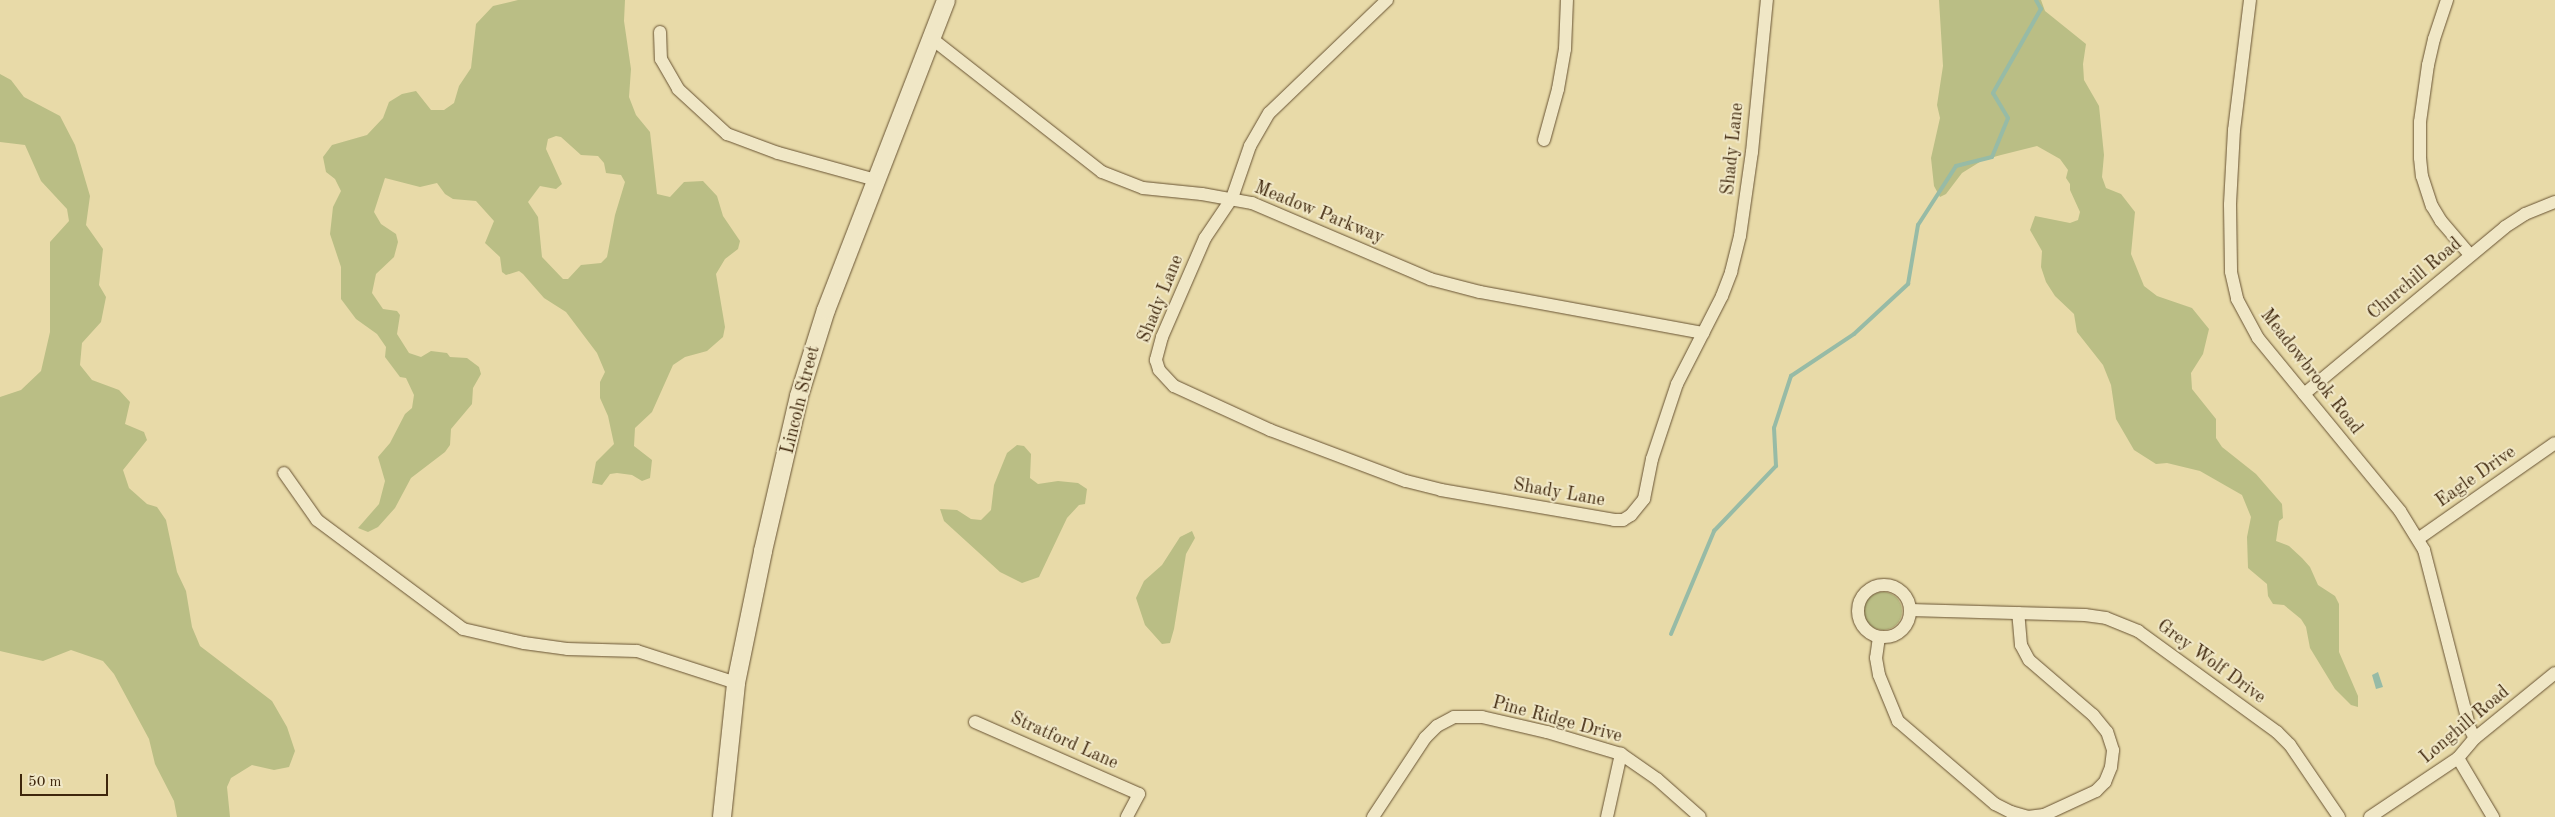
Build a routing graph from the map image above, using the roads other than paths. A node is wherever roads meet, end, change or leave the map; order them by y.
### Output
1 (946, 0) edge
2 (1387, 0) edge
3 (1566, 0) edge
4 (1767, 0) edge
5 (2250, 0) edge
6 (2447, 0) edge
7 (660, 32) dead end
8 (931, 38) junction
9 (1544, 140) dead end
10 (876, 180) junction
11 (1232, 198) junction
12 (2555, 202) edge
13 (2470, 255) junction
14 (1704, 333) junction
15 (2304, 394) junction
16 (2555, 443) edge
17 (284, 472) dead end
18 (2418, 539) junction
19 (1910, 610) junction
20 (2018, 613) junction
21 (1879, 637) junction
22 (2555, 673) edge
23 (736, 683) junction
24 (975, 722) dead end
25 (2475, 738) junction
26 (1621, 754) junction
27 (2458, 758) junction
28 (722, 817) edge
29 (1127, 817) edge
30 (1373, 817) edge
31 (1607, 817) edge
32 (1700, 817) edge
33 (2339, 817) edge
34 (2370, 817) edge
35 (2493, 817) edge

1 - 8 main road, Lincoln Street
2 - 11 street
3 - 9 street
4 - 14 street, Shady Lane
5 - 15 street, Meadowbrook Road
6 - 13 street
7 - 10 street
8 - 10 main road, Lincoln Street
8 - 11 street, Meadow Parkway
10 - 23 main road, Lincoln Street
11 - 14 street, Meadow Parkway
11 - 14 street, Shady Lane
12 - 13 street, Churchill Road
13 - 15 street, Churchill Road
15 - 18 street, Meadowbrook Road
16 - 18 street, Eagle Drive
17 - 23 street
18 - 25 street, Meadowbrook Road
19 - 20 street, Grey Wolf Drive
19 - 21 street
19 - 21 street
20 - 21 street
20 - 33 street, Grey Wolf Drive
22 - 25 street, Longhill Road
23 - 28 main road, Lincoln Street
24 - 29 street, Stratford Lane
25 - 27 street, Longhill Road
26 - 30 street, Pine Ridge Drive
26 - 31 street
26 - 32 street, Pine Ridge Drive
27 - 34 street, Longhill Road
27 - 35 street

